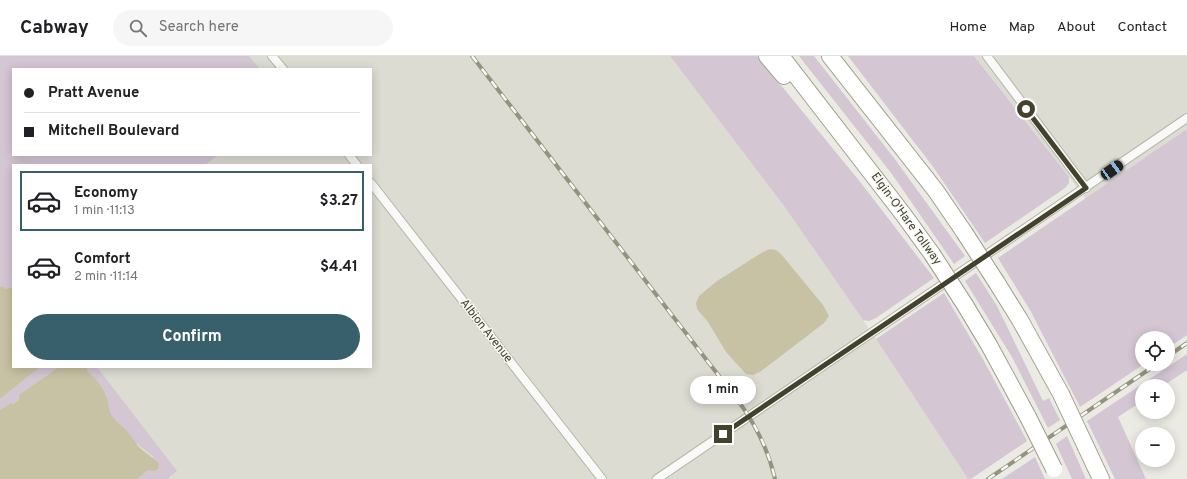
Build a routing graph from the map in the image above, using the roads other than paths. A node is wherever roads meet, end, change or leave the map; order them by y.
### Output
1 (272, 56) edge
2 (767, 56) edge
3 (781, 56) edge
4 (830, 56) edge
5 (836, 56) edge
6 (987, 56) edge
7 (282, 68) edge
8 (859, 92) junction
9 (1187, 118) edge
10 (852, 146) junction
11 (372, 184) edge
12 (1086, 188) junction
13 (1056, 474) edge
14 (602, 479) edge
15 (657, 479) edge
16 (1101, 479) edge

1 - 7 street
2 - 10 highway
3 - 10 highway, Elgin-O'Hare Tollway
4 - 8 highway
5 - 8 highway
6 - 12 street
8 - 16 highway, bridge
9 - 12 street
10 - 13 highway, Elgin-O'Hare Tollway, bridge
11 - 14 street, Albion Avenue
12 - 15 street

